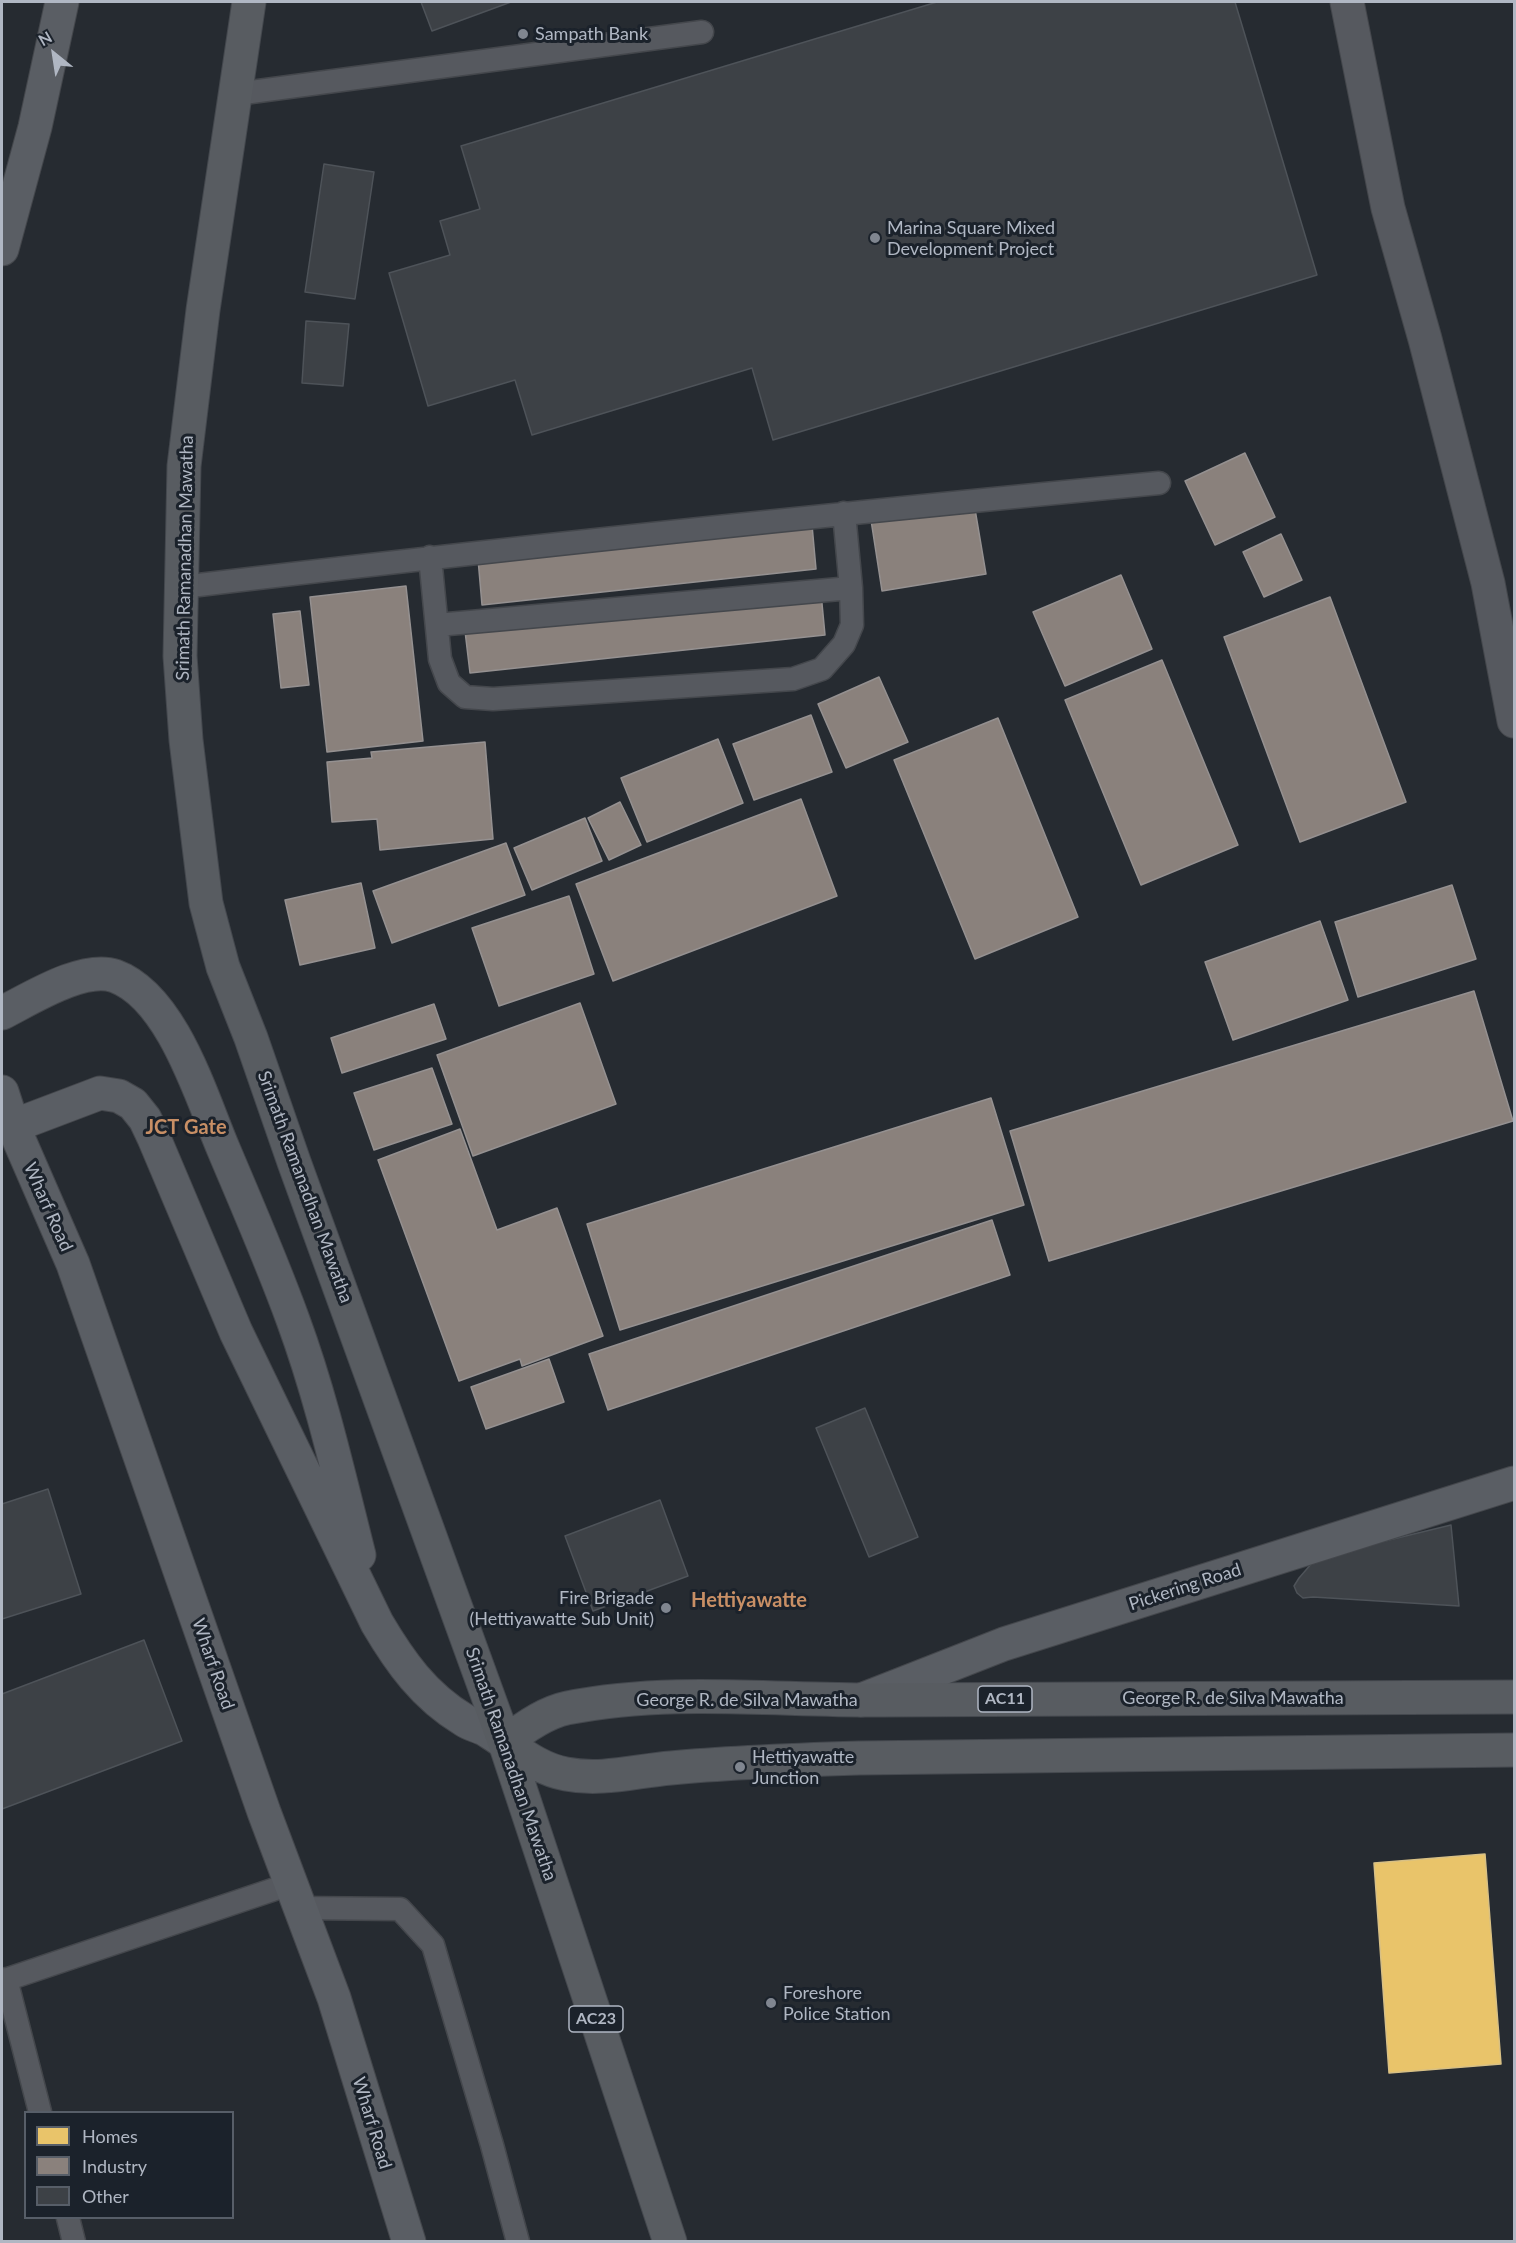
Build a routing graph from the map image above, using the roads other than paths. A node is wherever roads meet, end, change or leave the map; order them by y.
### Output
1 (62, 2) edge
2 (249, 2) edge
3 (1347, 2) edge
4 (702, 32) dead end
5 (236, 94) junction
6 (2, 249) edge
7 (1159, 483) dead end
8 (844, 513) junction
9 (430, 557) junction
10 (182, 586) junction
11 (851, 588) junction
12 (437, 626) junction
13 (1515, 722) edge
14 (2, 1013) edge
15 (2, 1092) edge
16 (13, 1126) junction
17 (1515, 1483) edge
18 (377, 1623) junction
19 (1515, 1697) edge
20 (859, 1700) junction
21 (505, 1743) junction
22 (1515, 1750) edge
23 (295, 1896) junction
24 (4, 1980) edge
25 (40, 2111) edge
26 (68, 2219) edge
27 (74, 2241) edge
28 (409, 2241) edge
29 (518, 2241) edge
30 (670, 2241) edge

1 - 6 street
2 - 5 main road, Srimath Ramanadhan Mawatha
3 - 13 street
4 - 5 lane
5 - 10 main road, Srimath Ramanadhan Mawatha
7 - 8 lane
8 - 9 lane
8 - 11 lane
9 - 10 lane
9 - 12 lane
10 - 21 main road, Srimath Ramanadhan Mawatha
11 - 12 lane
11 - 12 lane
14 - 18 street
15 - 16 street, Wharf Road
16 - 18 street
16 - 23 street, Wharf Road
17 - 20 street, Pickering Road
18 - 21 street
19 - 20 main road, George R. de Silva Mawatha / AC11
20 - 21 main road, George R. de Silva Mawatha / AC11
21 - 22 main road
21 - 30 main road, Srimath Ramanadhan Mawatha / AC23
23 - 24 lane
23 - 28 street, Wharf Road
23 - 29 lane
24 - 25 lane
26 - 27 lane

